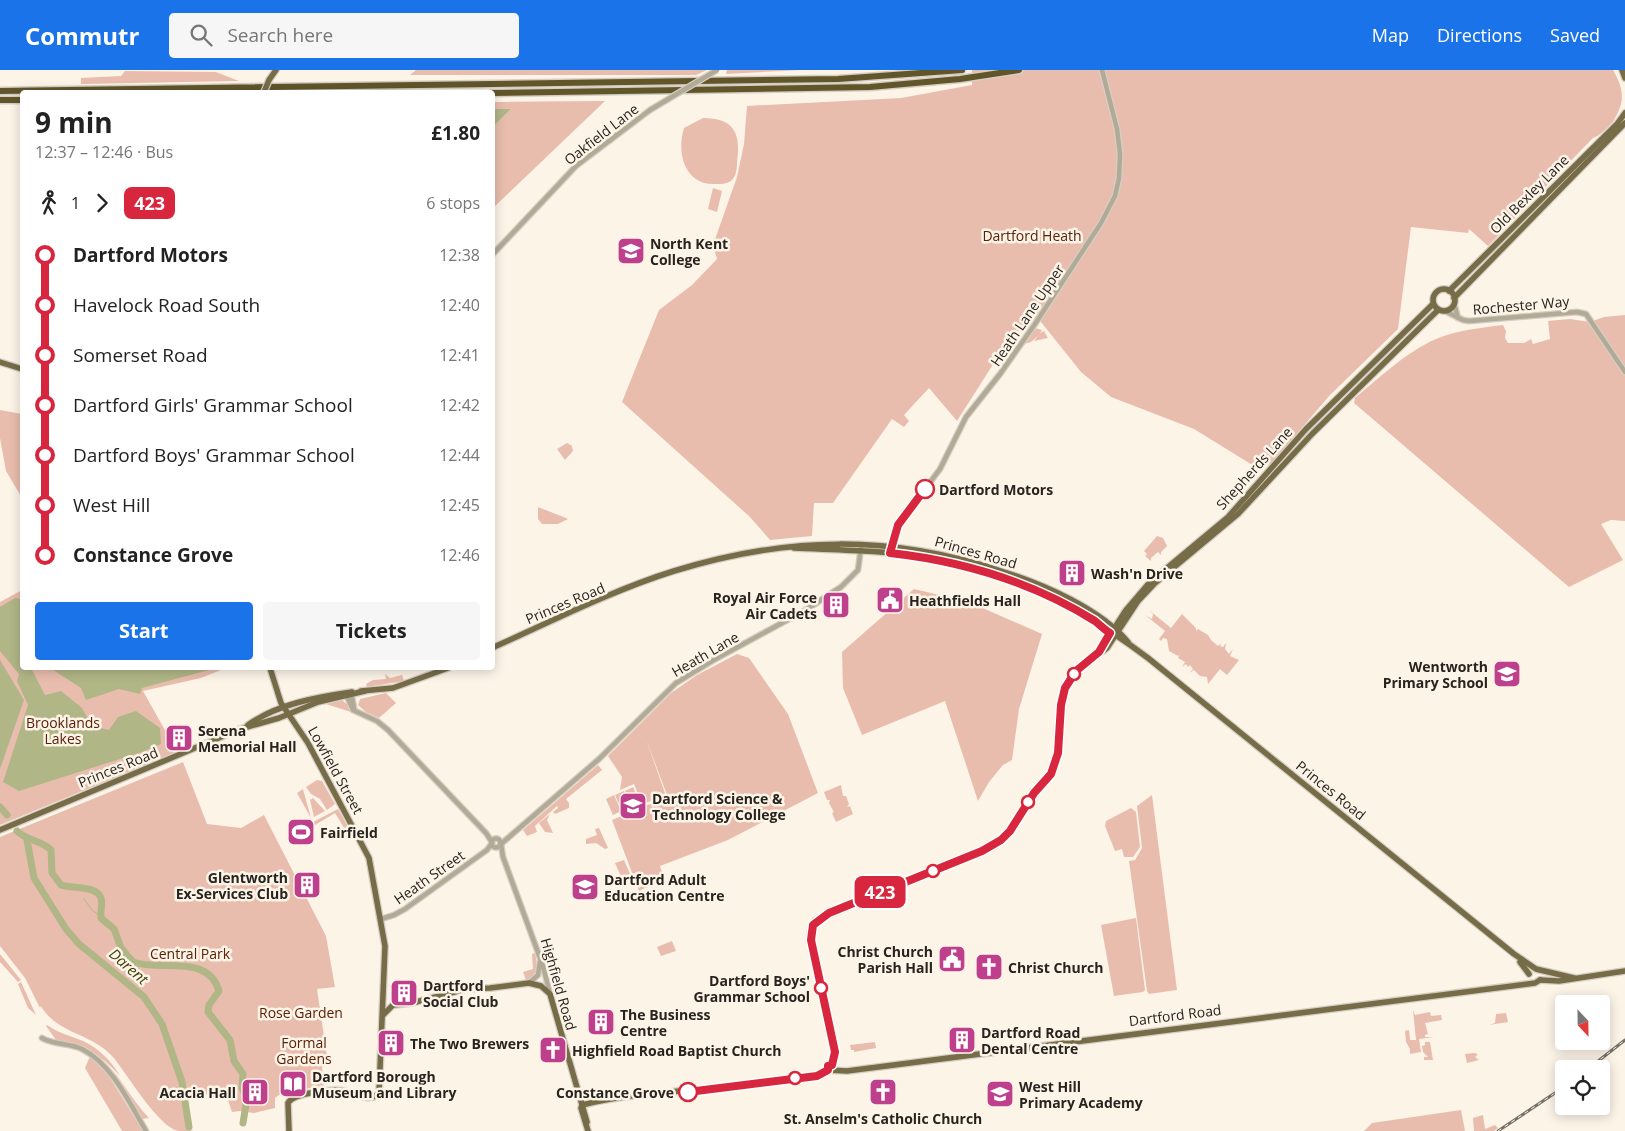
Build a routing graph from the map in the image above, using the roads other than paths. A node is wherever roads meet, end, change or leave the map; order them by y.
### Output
1 (276, 70) edge
2 (717, 70) edge
3 (962, 70) edge
4 (1019, 70) edge
5 (1102, 70) edge
6 (1622, 70) edge
7 (1625, 78) edge
8 (76, 90) edge
9 (265, 90) edge
10 (0, 91) edge
11 (20, 91) edge
12 (495, 93) edge
13 (0, 100) edge
14 (20, 100) edge
15 (1625, 113) edge
16 (1625, 123) edge
17 (495, 252) edge
18 (1448, 291) junction
19 (1454, 300) junction
20 (1433, 304) junction
21 (1438, 310) junction
22 (1445, 311) junction
23 (1458, 318) junction
24 (0, 362) edge
25 (20, 368) edge
26 (1625, 372) edge
27 (892, 546) junction
28 (861, 547) junction
29 (890, 553) junction
30 (1114, 632) junction
31 (495, 647) edge
32 (271, 670) edge
33 (442, 670) edge
34 (349, 694) junction
35 (284, 708) junction
36 (289, 714) junction
37 (246, 726) junction
38 (0, 830) edge
39 (512, 833) junction
40 (494, 843) junction
41 (501, 844) junction
42 (503, 857) junction
43 (381, 919) junction
44 (1514, 954) junction
45 (540, 959) junction
46 (1538, 970) junction
47 (1625, 971) edge
48 (1529, 976) junction
49 (1574, 978) junction
50 (1538, 981) junction
51 (529, 984) junction
52 (1519, 984) junction
53 (550, 994) junction
54 (389, 1002) junction
55 (383, 1014) junction
56 (42, 1038) dead end
57 (831, 1068) junction
58 (581, 1097) junction
59 (593, 1102) junction
60 (602, 1102) junction
61 (583, 1105) junction
62 (587, 1120) junction
63 (146, 1131) edge
64 (289, 1131) edge
65 (588, 1131) edge

1 - 9 main road, bridge
2 - 17 street, Oakfield Lane, bridge
3 - 8 highway
4 - 12 highway
5 - 27 street, Heath Lane Upper
6 - 7 main road
10 - 11 highway
13 - 14 highway
15 - 18 main road, Old Bexley Lane
16 - 19 main road
18 - 19 main road
18 - 20 main road, Shepherds Lane
19 - 22 main road
19 - 23 street, Rochester Way
20 - 21 main road
20 - 30 main road, Shepherds Lane
21 - 22 main road
21 - 30 main road, Shepherds Lane
22 - 23 street, Rochester Way
23 - 26 street, Rochester Way
24 - 25 main road
27 - 28 main road, Princes Road
27 - 29 street, Heath Lane Upper
27 - 30 main road, Princes Road
28 - 29 main road, Princes Road
28 - 31 main road, Princes Road
28 - 39 street, Heath Lane
29 - 30 main road, Princes Road
30 - 44 main road, Princes Road
30 - 57 main road, Shepherds Lane
32 - 35 main road, Lowfield Street
33 - 34 main road, Princes Road
34 - 35 main road, Princes Road
34 - 36 main road, Princes Road
34 - 40 street
35 - 36 main road, Lowfield Street
35 - 37 main road, Princes Road
36 - 37 main road, Princes Road
36 - 43 main road, Lowfield Street
37 - 38 main road, Princes Road
39 - 40 street, Heath Lane
39 - 41 street, Heath Lane
40 - 41 street
40 - 42 street, Highfield Road
40 - 43 street, Heath Street
41 - 42 street, Highfield Road
42 - 45 street, Highfield Road
43 - 54 main road, Lowfield Street
44 - 46 main road, Princes Road
44 - 48 main road, Princes Road
45 - 51 street
45 - 53 street, Highfield Road
46 - 48 main road
46 - 49 main road
46 - 50 main road
47 - 49 main road, Dartford Road
48 - 50 main road, Princes Road
48 - 52 main road
49 - 50 main road, Dartford Road
50 - 52 main road, Dartford Road
51 - 53 main road
51 - 54 main road
52 - 57 main road, Dartford Road
53 - 58 main road, Highfield Road
54 - 55 main road
54 - 55 main road, Lowfield Street
55 - 64 main road, Lowfield Street
56 - 63 street
57 - 60 main road, Dartford Road
58 - 59 main road
58 - 61 main road, Highfield Road
59 - 60 main road, Dartford Road
59 - 61 main road
60 - 62 main road
61 - 62 main road, Highfield Road
61 - 65 main road, Highfield Road
62 - 65 main road, Highfield Road

